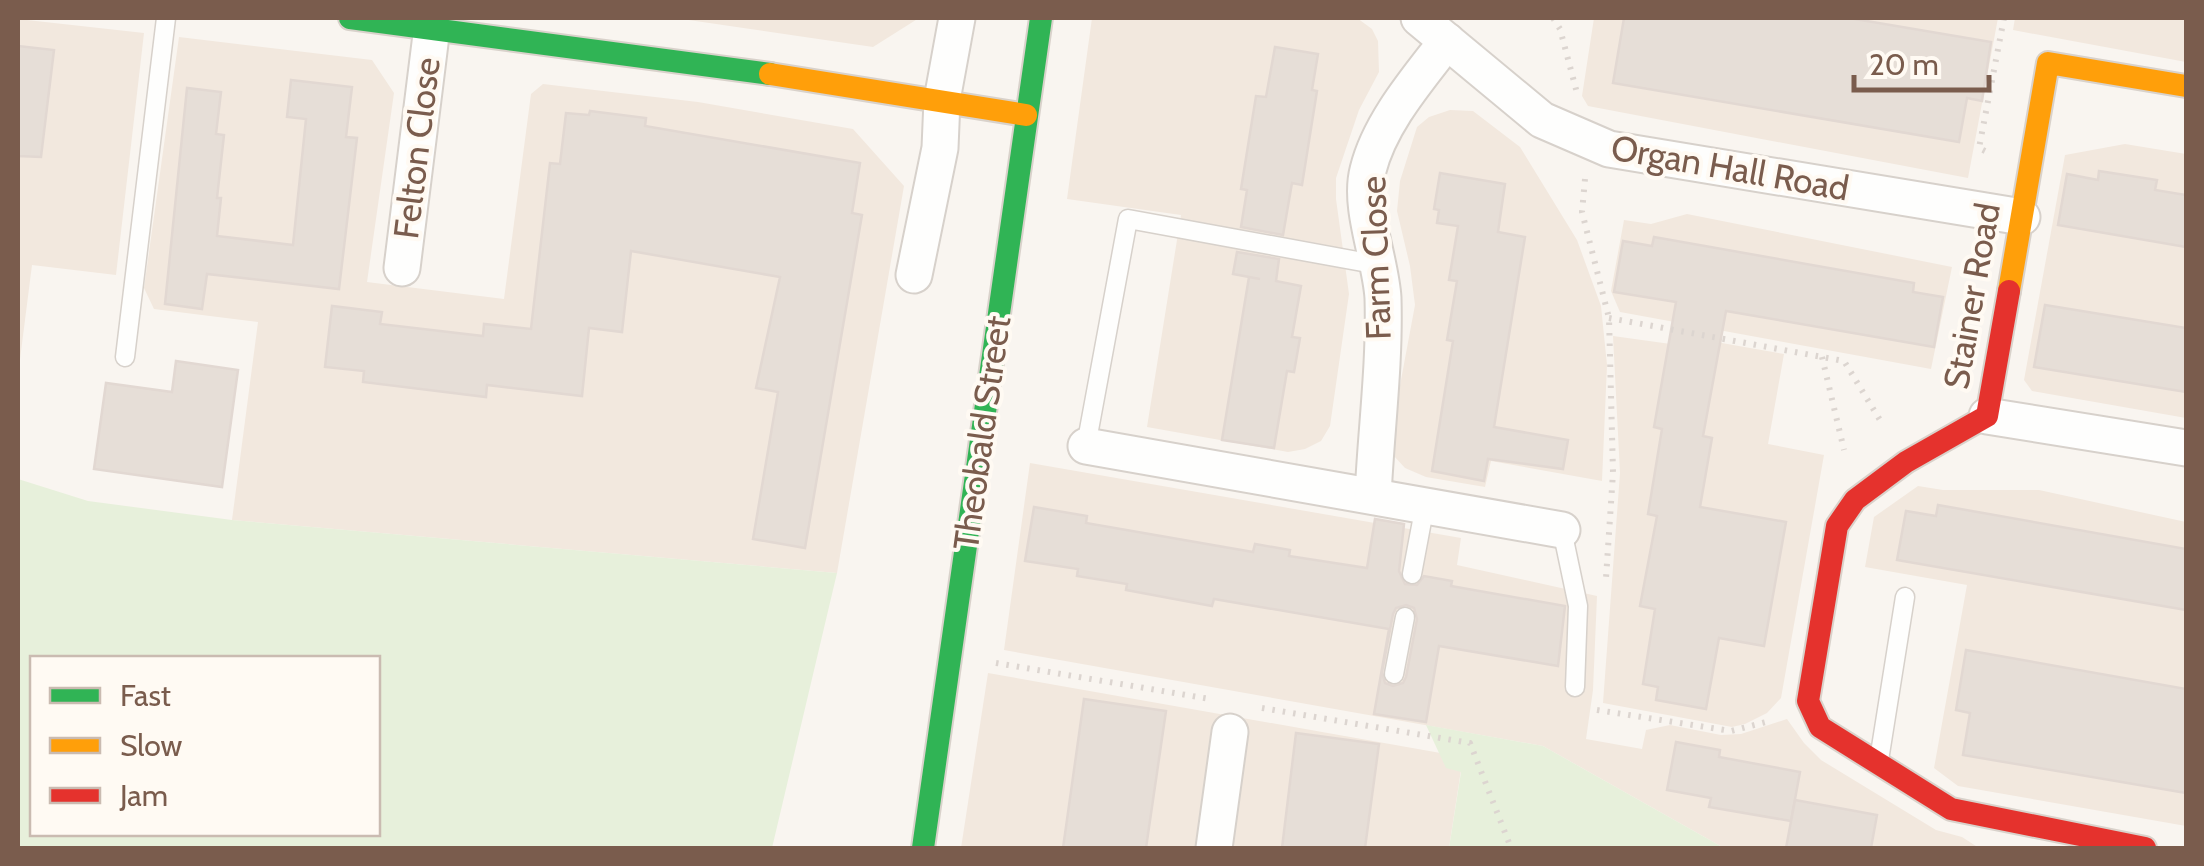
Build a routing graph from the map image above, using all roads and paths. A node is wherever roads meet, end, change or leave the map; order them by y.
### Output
1 (166, 18) edge
2 (350, 18) edge
3 (957, 18) edge
4 (1041, 18) edge
5 (1553, 18) edge
6 (1428, 24) edge
7 (432, 27) junction
8 (504, 27) edge
9 (2186, 86) edge
10 (942, 100) junction
11 (1026, 115) junction
12 (1588, 142) junction
13 (2022, 217) junction
14 (1380, 265) junction
15 (402, 268) dead end
16 (914, 275) dead end
17 (1610, 318) junction
18 (126, 357) dead end
19 (1822, 357) junction
20 (1987, 416) junction
21 (1086, 446) joint
22 (2186, 448) edge
23 (1906, 462) junction
24 (1373, 496) junction
25 (1855, 500) junction
26 (1425, 505) junction
27 (1562, 530) joint
28 (1412, 574) dead end
29 (1605, 592) dead end
30 (1904, 596) dead end
31 (1404, 617) dead end
32 (1394, 674) dead end
33 (1575, 687) dead end
34 (1598, 690) dead end
35 (1808, 701) junction
36 (1230, 732) dead end
37 (1470, 743) dead end
38 (1878, 765) junction
39 (923, 848) edge
40 (1214, 848) edge
41 (1510, 848) edge
42 (2145, 848) edge

1 - 18 lane
2 - 7 street
3 - 10 street
4 - 11 street, Theobald Street
5 - 12 path
6 - 12 street, Organ Hall Road
6 - 14 street, Farm Close
7 - 8 street
7 - 15 street, Felton Close
8 - 10 street
9 - 13 street, Stainer Road
10 - 11 street
10 - 16 street
11 - 39 street, Theobald Street
12 - 13 street, Organ Hall Road
12 - 17 path
13 - 20 street, Stainer Road
14 - 21 lane
14 - 24 street, Farm Close
17 - 19 path
17 - 29 path
19 - 23 path
19 - 25 path
20 - 22 street
20 - 23 street, Stainer Road
21 - 24 street
23 - 25 street, Stainer Road
24 - 26 street
25 - 35 street, Stainer Road
26 - 27 street
26 - 28 lane
27 - 33 lane
30 - 38 lane
31 - 32 lane
34 - 35 path
35 - 38 street
36 - 40 street
37 - 41 path
38 - 42 street

